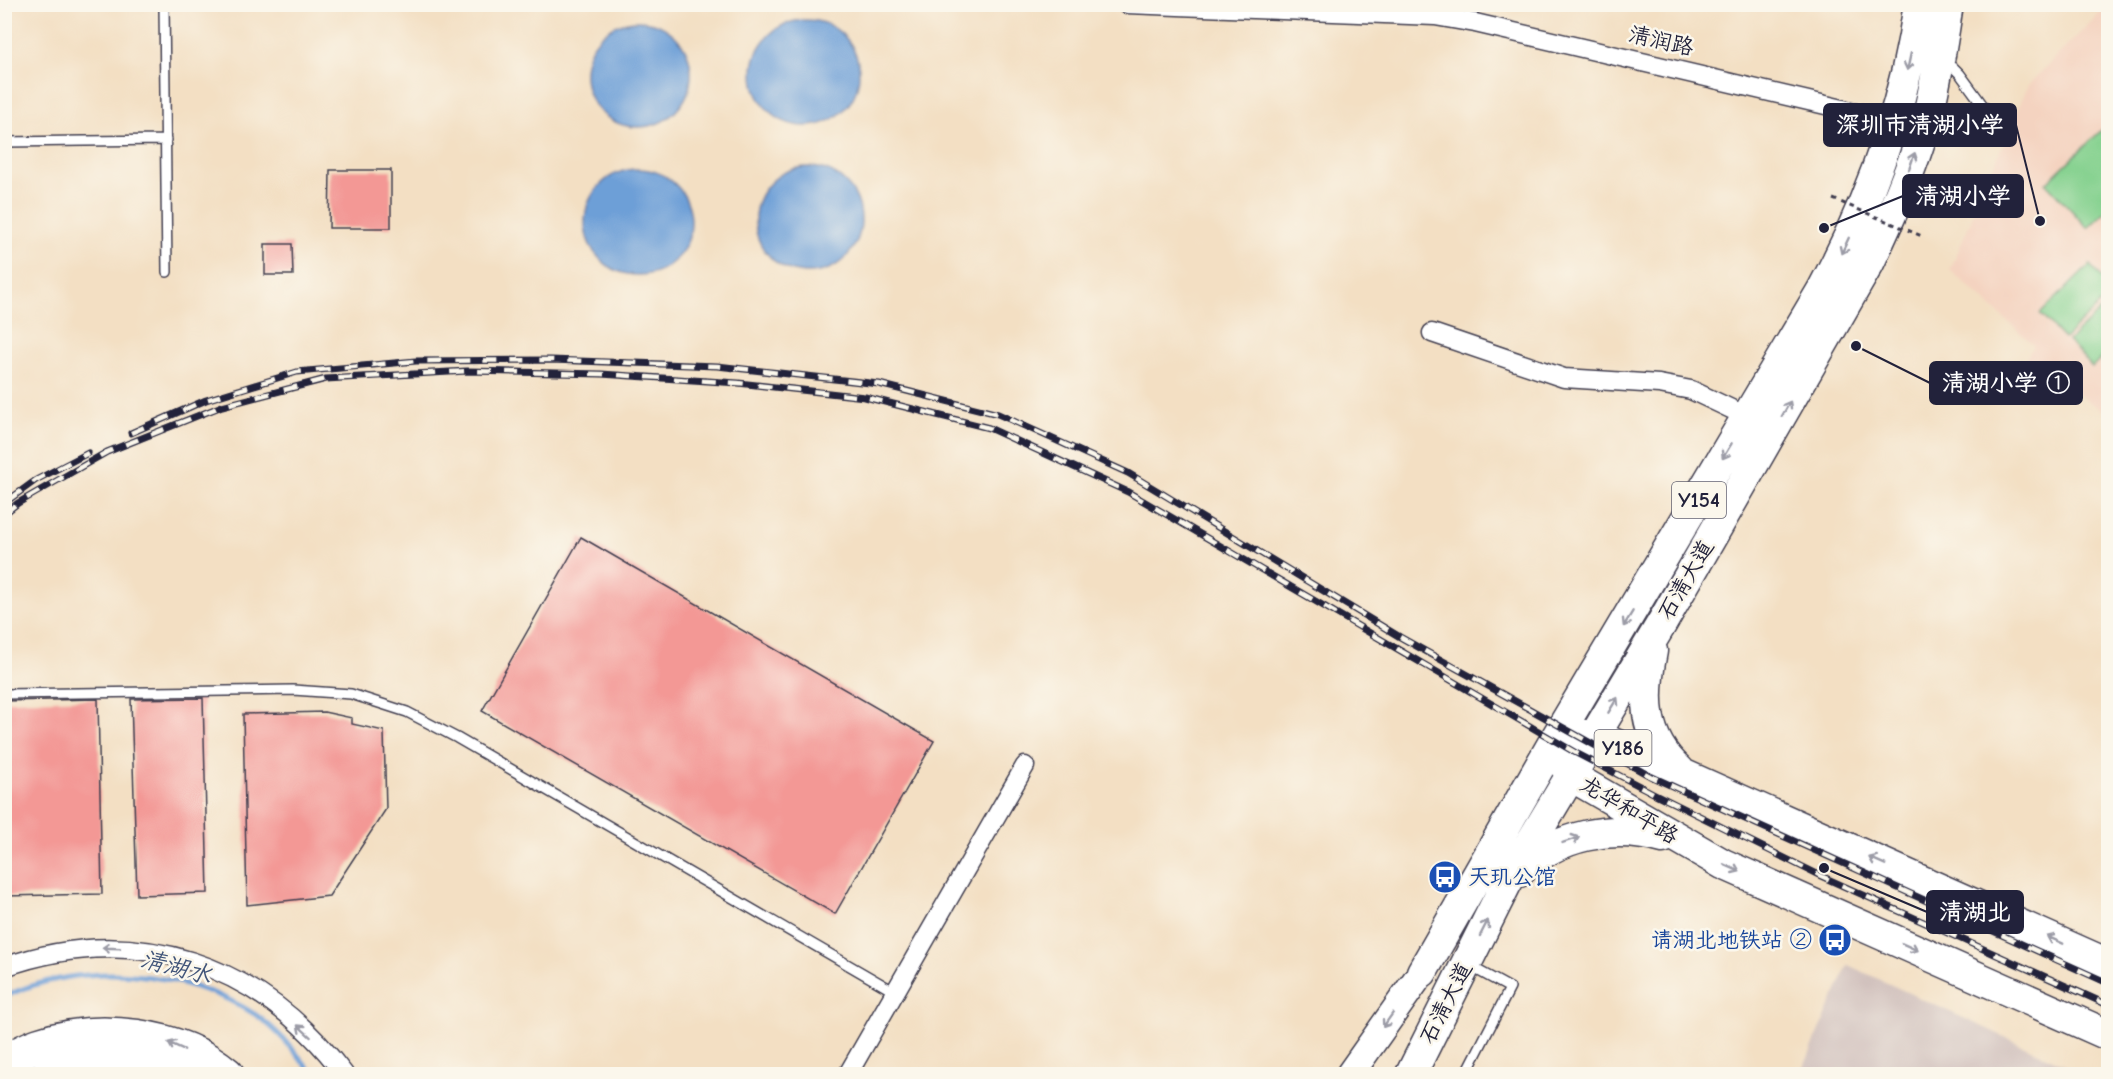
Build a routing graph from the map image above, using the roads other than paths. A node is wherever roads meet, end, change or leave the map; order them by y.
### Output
1 (164, 4) edge
2 (1127, 4) edge
3 (1919, 4) edge
4 (1948, 5) edge
5 (1939, 63) junction
6 (1894, 121) junction
7 (2004, 134) dead end
8 (165, 140) junction
9 (4, 142) edge
10 (167, 272) dead end
11 (1432, 333) dead end
12 (1748, 417) junction
13 (1662, 623) junction
14 (4, 694) edge
15 (1595, 735) junction
16 (1556, 738) junction
17 (1025, 766) dead end
18 (1571, 776) junction
19 (1687, 776) junction
20 (1687, 845) junction
21 (1506, 884) junction
22 (1466, 964) junction
23 (2109, 964) edge
24 (4, 967) edge
25 (1422, 972) joint
26 (895, 992) junction
27 (2109, 1035) edge
28 (4, 1062) edge
29 (48, 1074) edge
30 (174, 1074) edge
31 (227, 1074) edge
32 (344, 1074) edge
33 (848, 1074) edge
34 (1350, 1074) edge
35 (1411, 1074) edge
36 (1466, 1074) edge

1 - 8 lane
2 - 6 street, 清润路
3 -> 6 main road, 石清大道 / Y154
4 - 5 main road, 石清大道 / Y154
5 - 7 lane
13 -> 5 main road, 石清大道 / Y154
6 -> 12 main road, 石清大道 / Y154
8 - 9 lane
8 - 10 lane
11 - 12 street
12 -> 16 main road, 石清大道 / Y154
15 -> 13 main road, 石清大道 / Y154
13 - 19 main road
14 - 26 lane
15 - 16 main road, Y186
15 - 18 main road, 石清大道 / Y154
15 - 19 main road, Y186
16 - 18 main road, 龙华和平路 / Y186
16 - 25 main road, 石清大道 / Y154
17 - 26 street
18 - 20 main road, 龙华和平路 / Y186
18 - 21 main road, 石清大道 / Y154
23 -> 19 main road, Y186
21 -> 20 main road
20 -> 27 main road, 龙华和平路 / Y186
22 -> 21 main road, 石清大道 / Y154
22 - 35 main road, 石清大道 / Y154
22 - 36 lane
32 -> 24 street
25 -> 34 main road, Y154
26 - 33 street
31 -> 28 highway
29 - 30 highway

